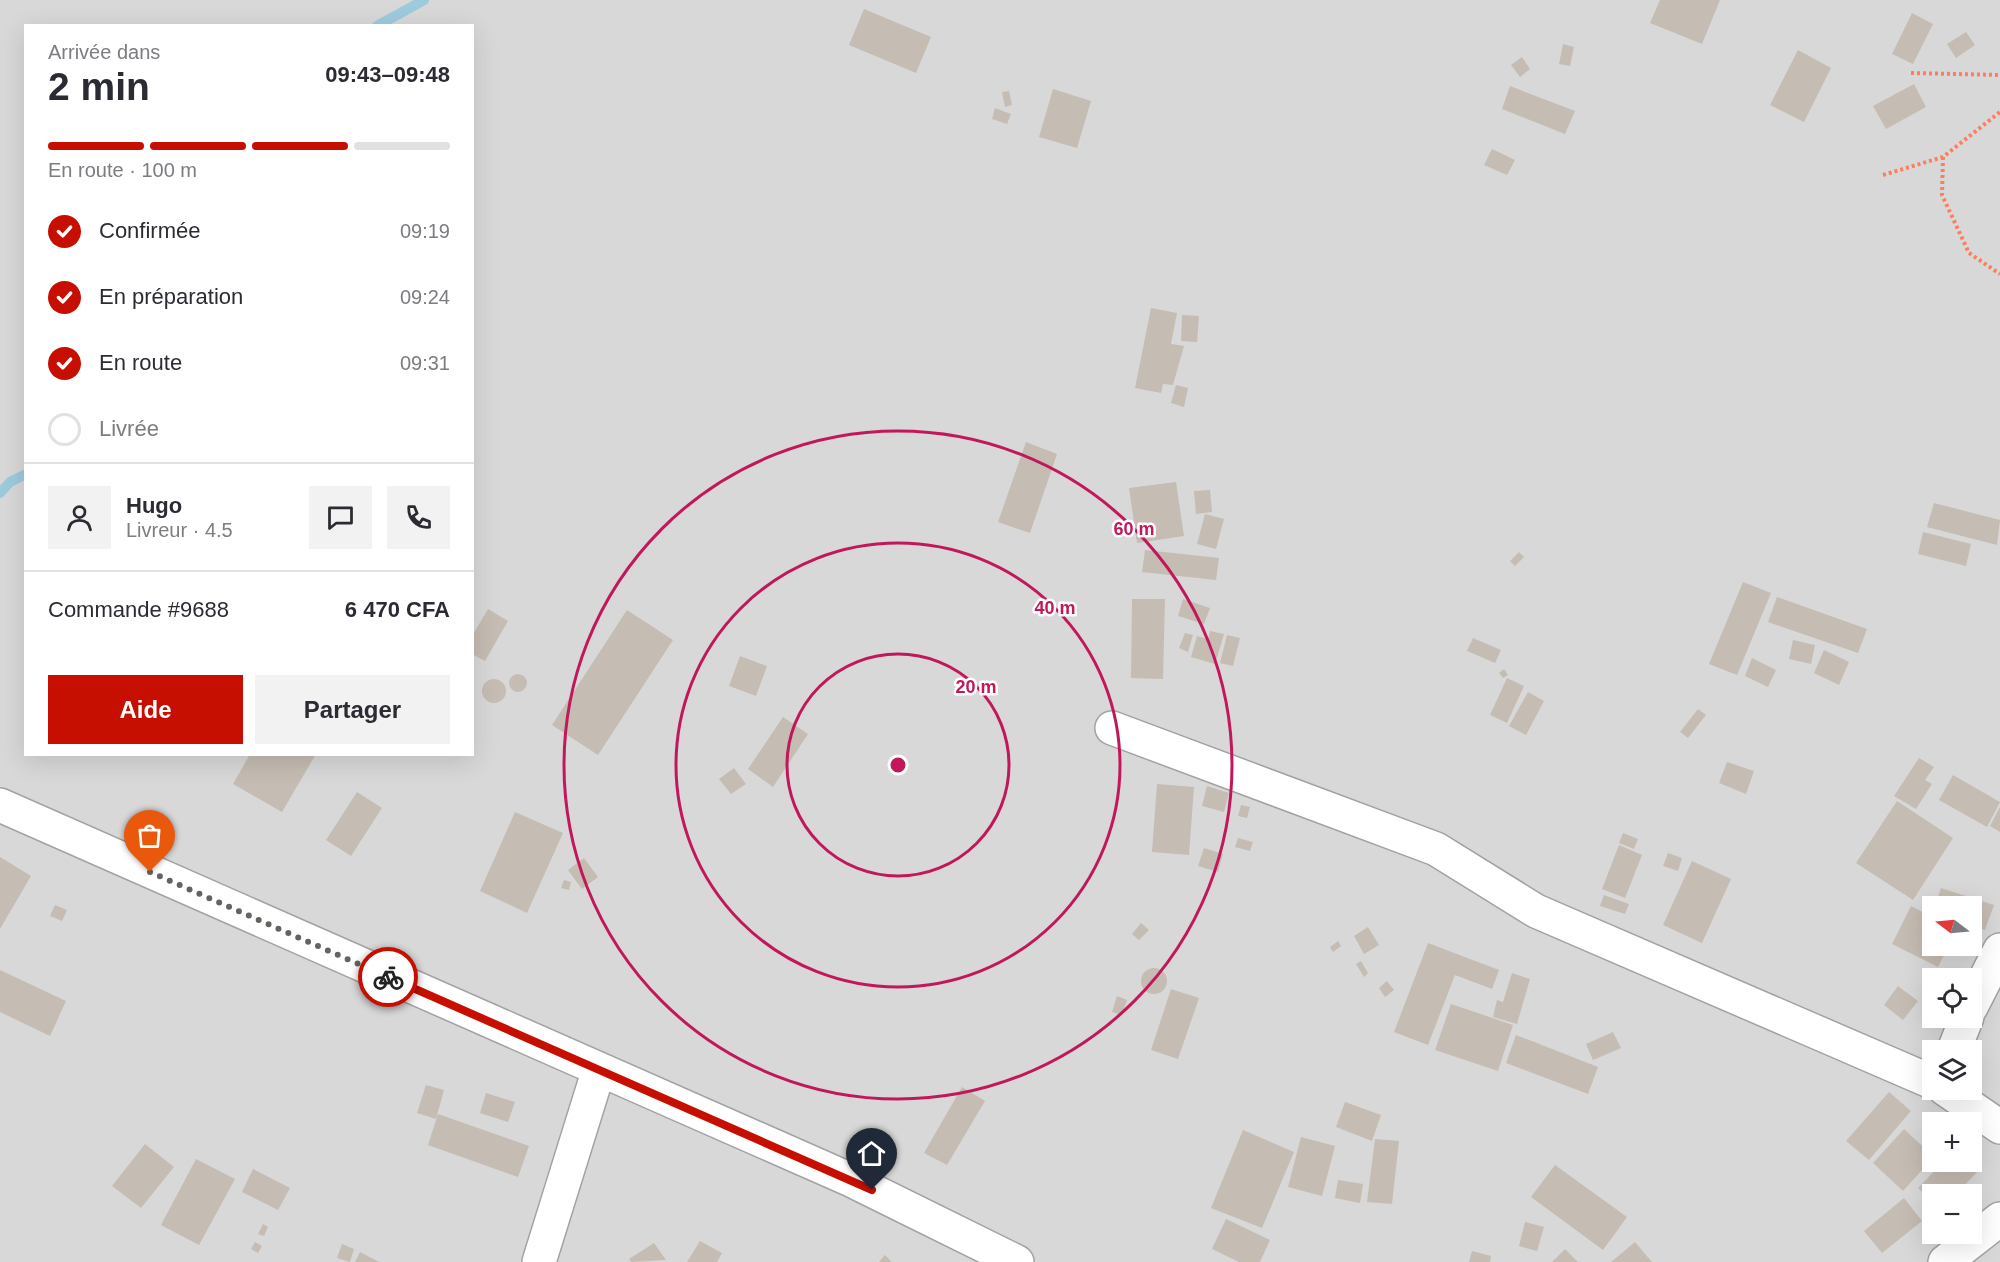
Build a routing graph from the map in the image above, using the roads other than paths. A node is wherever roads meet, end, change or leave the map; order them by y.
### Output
1 (1112, 728) dead end
2 (0, 806) edge
3 (2000, 950) edge
4 (1982, 985) edge
5 (599, 1069) junction
6 (1922, 1078) edge
7 (1961, 1100) edge
8 (2000, 1127) edge
9 (2000, 1219) edge
10 (538, 1262) edge
11 (1017, 1262) edge
12 (1945, 1262) edge

1 - 6 street
2 - 5 street
3 - 4 street
5 - 10 street
5 - 11 street
7 - 8 street
9 - 12 street

